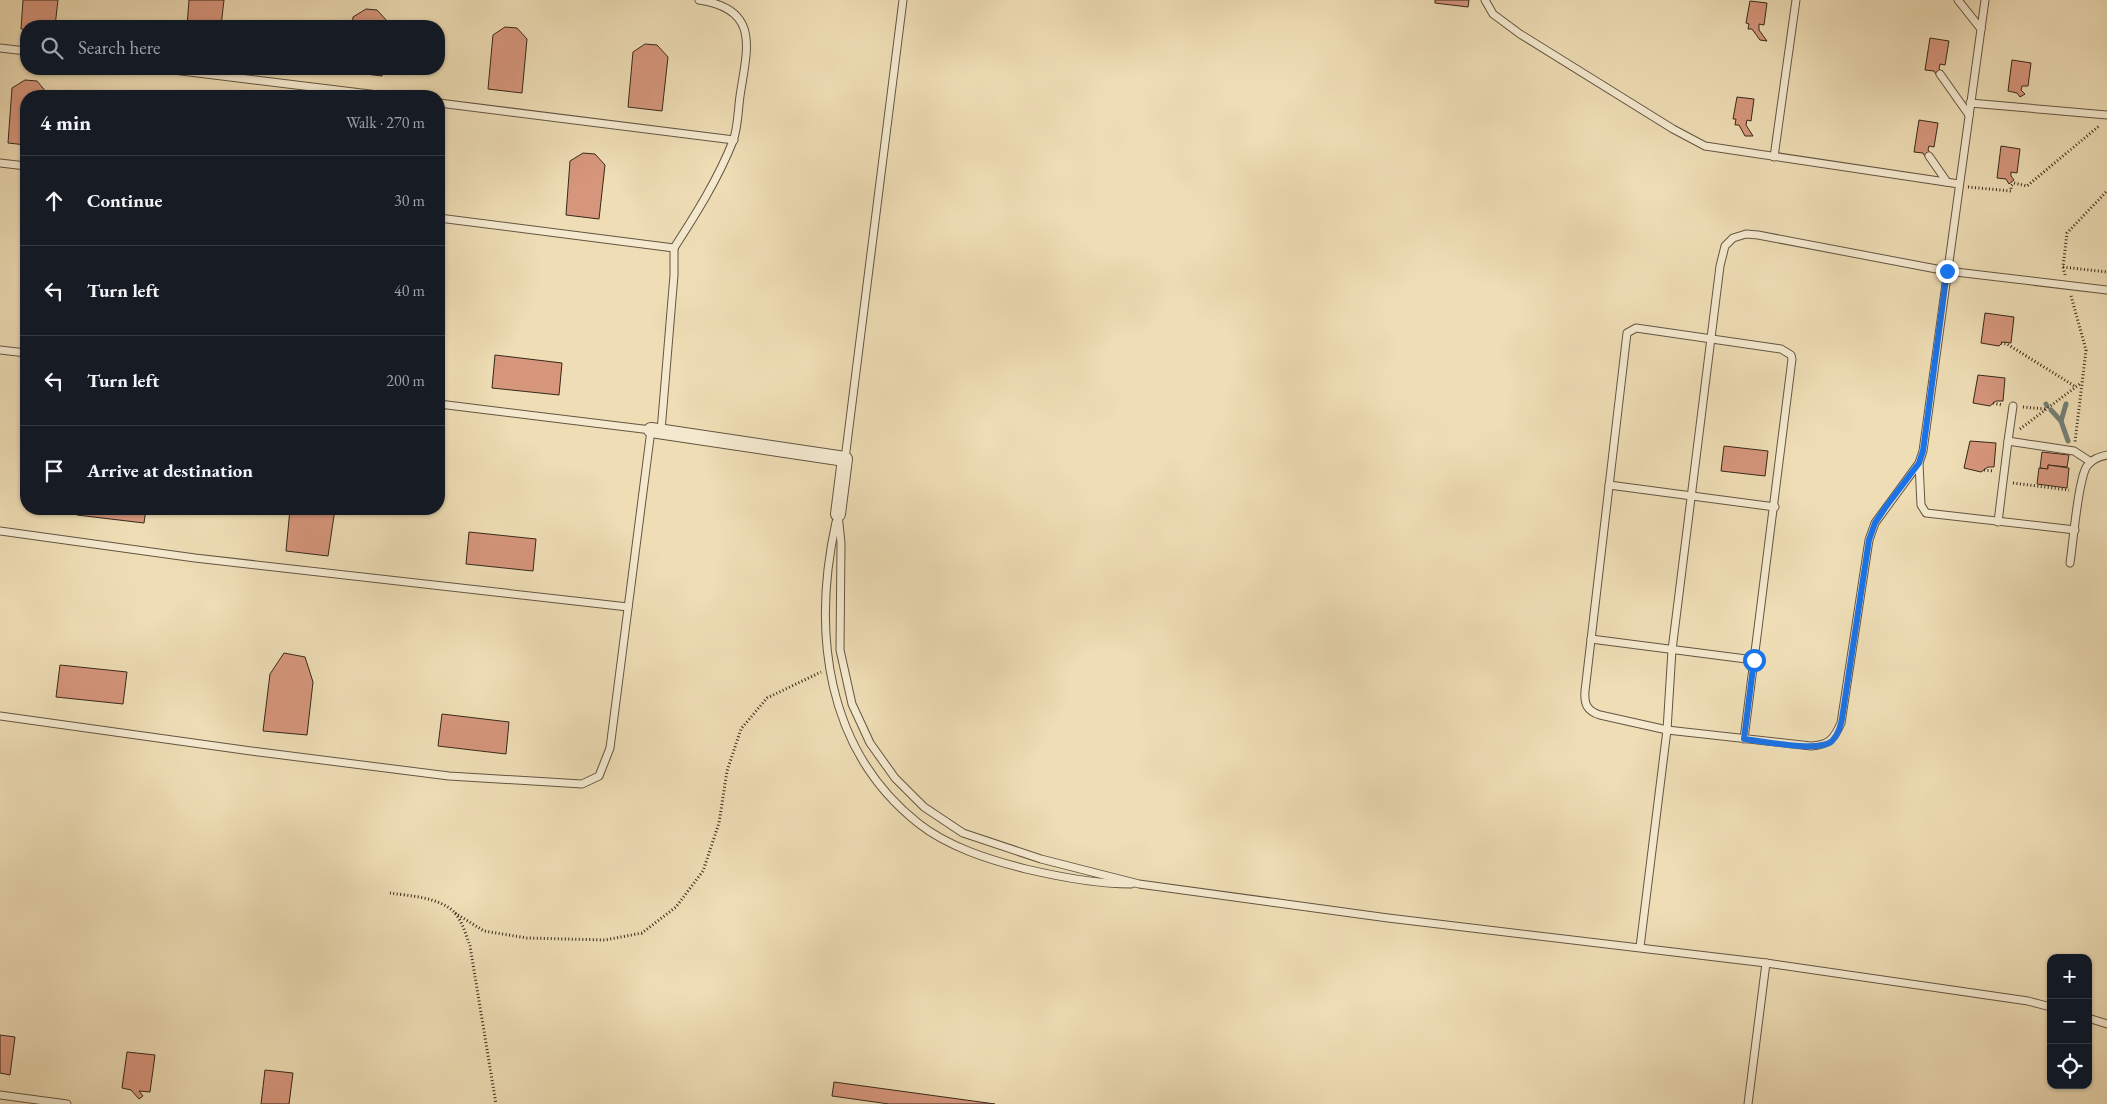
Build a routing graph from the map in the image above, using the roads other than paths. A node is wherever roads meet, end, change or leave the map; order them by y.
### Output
1 (699, 0) edge
2 (903, 0) edge
3 (1485, 0) edge
4 (1796, 0) edge
5 (1958, 0) edge
6 (1985, 0) edge
7 (1981, 29) junction
8 (0, 48) edge
9 (20, 50) edge
10 (1940, 74) dead end
11 (214, 75) edge
12 (337, 90) edge
13 (1970, 103) junction
14 (445, 104) edge
15 (1969, 115) junction
16 (2107, 115) edge
17 (734, 140) junction
18 (1929, 156) dead end
19 (1774, 157) junction
20 (0, 163) edge
21 (20, 165) edge
22 (1947, 182) junction
23 (1959, 185) junction
24 (445, 219) edge
25 (674, 248) junction
26 (1947, 271) junction
27 (2107, 290) edge
28 (1710, 337) junction
29 (0, 350) edge
30 (20, 352) edge
31 (445, 405) edge
32 (2013, 406) dead end
33 (656, 430) junction
34 (2008, 439) junction
35 (2107, 455) edge
36 (845, 459) junction
37 (2092, 462) junction
38 (1919, 463) junction
39 (1609, 485) junction
40 (1692, 497) junction
41 (1775, 507) junction
42 (838, 514) junction
43 (1998, 522) junction
44 (2075, 530) junction
45 (0, 531) edge
46 (2070, 563) dead end
47 (628, 607) junction
48 (1591, 639) junction
49 (1672, 650) junction
50 (1754, 660) junction
51 (0, 716) edge
52 (1666, 730) junction
53 (1744, 739) junction
54 (1140, 884) junction
55 (1640, 948) junction
56 (1766, 963) junction
57 (2047, 1006) edge
58 (2092, 1019) edge
59 (2107, 1024) edge
60 (0, 1095) edge
61 (66, 1104) edge
62 (1748, 1104) edge

1 - 17 lane
2 - 36 lane
3 - 19 lane
4 - 19 lane
5 - 7 lane
6 - 7 lane
7 - 13 lane
8 - 9 lane
10 - 15 lane
11 - 12 lane
13 - 15 lane
13 - 16 lane
14 - 17 lane
15 - 23 lane
17 - 25 lane
18 - 22 lane
19 - 22 lane
20 - 21 lane
22 - 23 lane
23 - 26 lane
24 - 25 lane
25 - 33 lane
26 - 27 lane
26 - 28 lane
26 - 38 lane
28 - 39 lane
28 - 40 lane
28 - 41 lane
29 - 30 lane
31 - 33 lane
32 - 34 lane
33 - 36 street
33 - 47 lane
34 - 37 lane
34 - 43 lane
35 - 37 lane
36 - 42 street
37 - 44 lane
38 - 43 lane
38 - 53 lane
39 - 40 lane
39 - 48 lane
40 - 41 lane
40 - 49 lane
41 - 50 lane
42 - 54 lane
42 - 54 lane
43 - 44 lane
44 - 46 lane
45 - 47 lane
47 - 51 lane
48 - 49 lane
48 - 52 lane
49 - 50 lane
49 - 52 lane
50 - 53 lane
52 - 53 lane
52 - 55 lane
54 - 55 lane
55 - 56 lane
56 - 57 lane
56 - 62 lane
58 - 59 lane
60 - 61 lane

